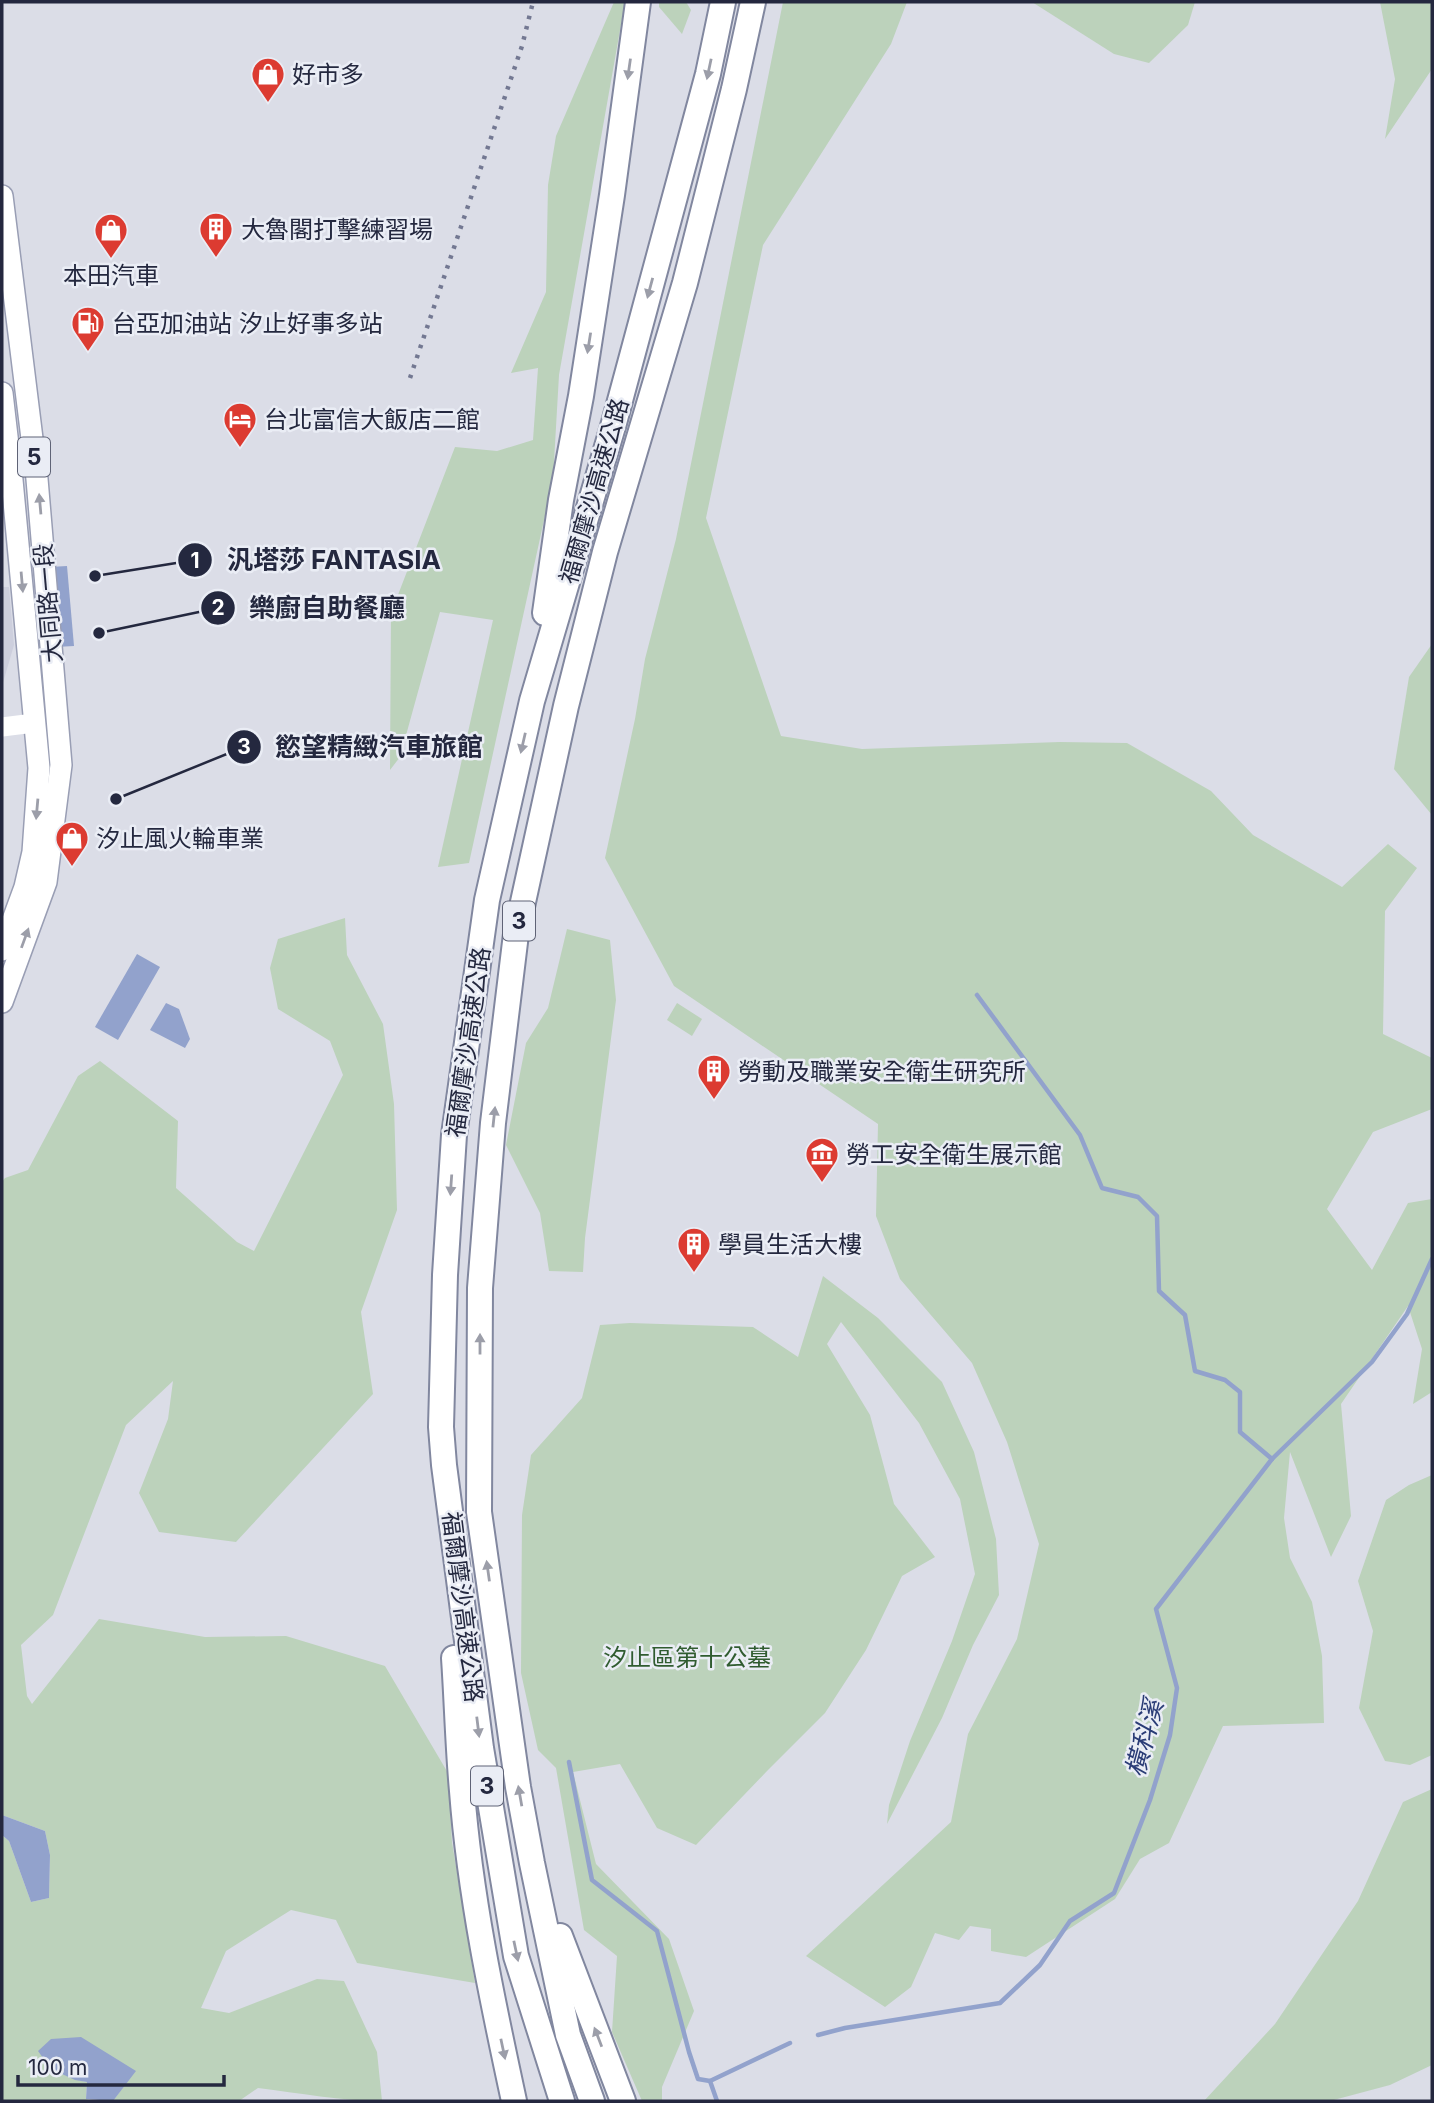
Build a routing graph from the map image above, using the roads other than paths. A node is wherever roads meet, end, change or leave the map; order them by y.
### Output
1 (638, 2) edge
2 (723, 2) edge
3 (753, 2) edge
4 (2, 196) edge
5 (2, 393) edge
6 (532, 701) junction
7 (33, 723) junction
8 (2, 727) edge
9 (2, 950) edge
10 (2, 1002) edge
11 (444, 1465) junction
12 (532, 1863) junction
13 (514, 2101) edge
14 (562, 2101) edge
15 (592, 2101) edge
16 (623, 2101) edge

1 -> 6 highway
2 -> 6 highway, 福爾摩沙高速公路 / 3
12 -> 3 highway, 福爾摩沙高速公路 / 3
10 -> 4 main road, 大同路一段 / 5
5 -> 7 main road, 大同路一段 / 5
6 -> 11 highway, 福爾摩沙高速公路 / 3
7 - 8 street
7 -> 9 main road, 大同路一段 / 5
11 -> 13 highway
11 -> 14 highway, 福爾摩沙高速公路 / 3
12 - 15 highway, 福爾摩沙高速公路 / 3
16 -> 12 highway

